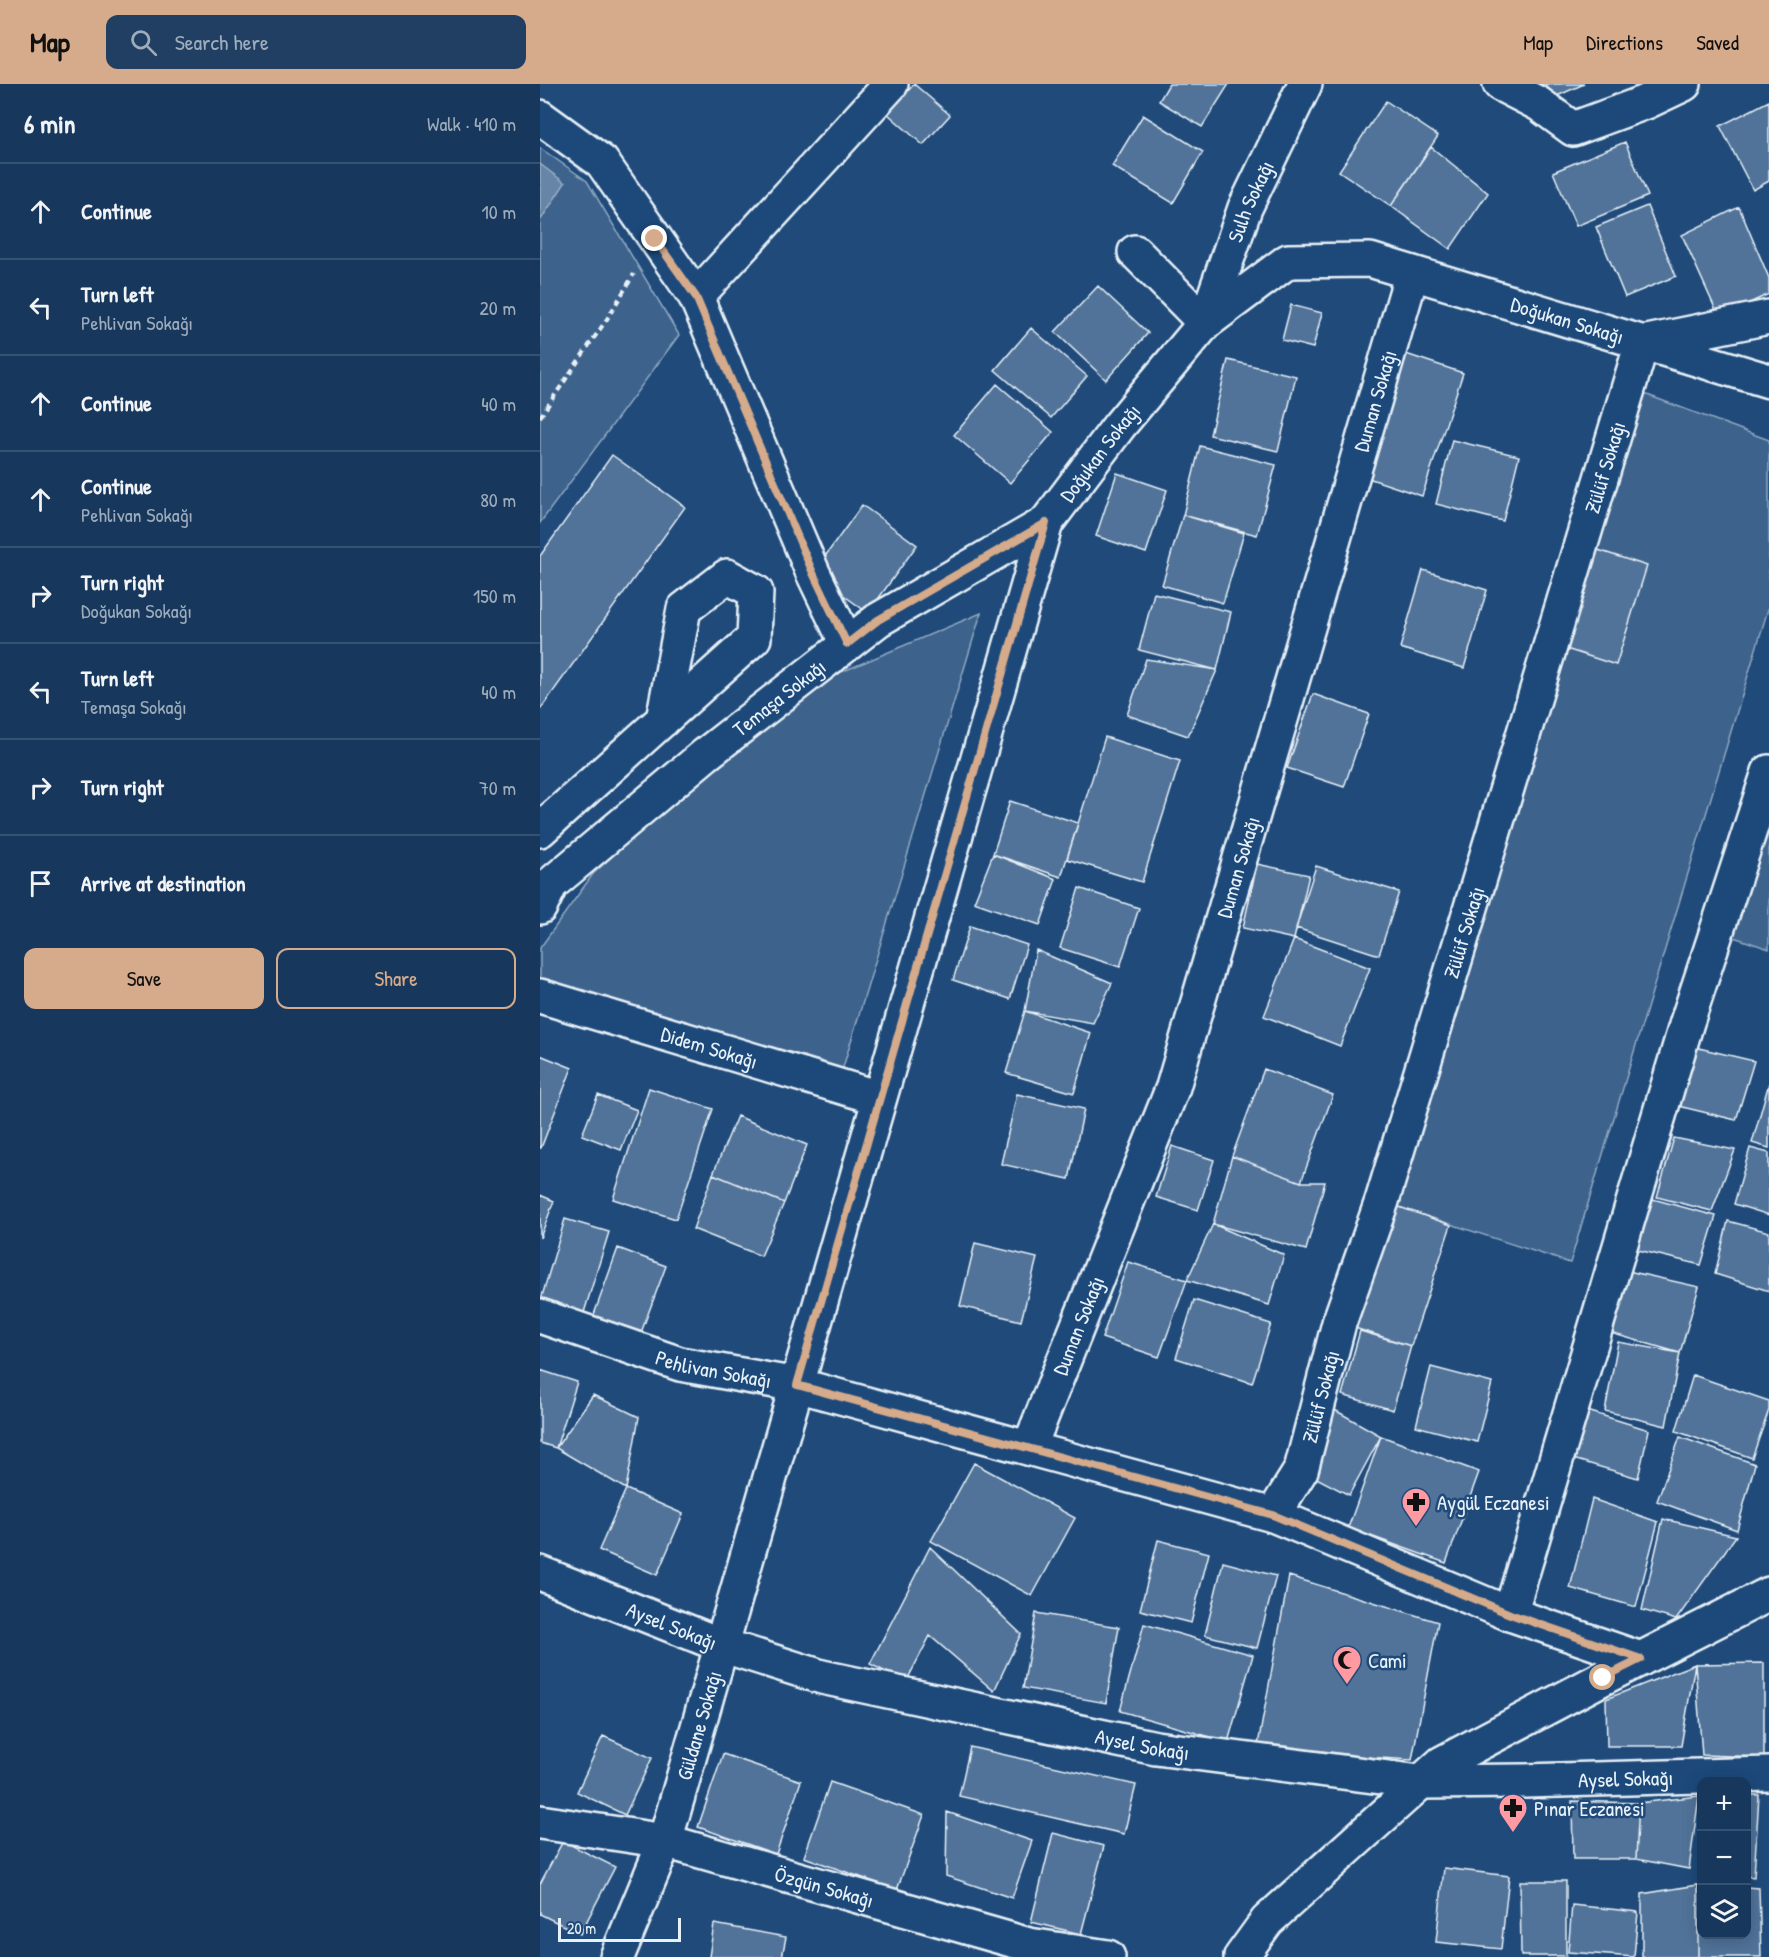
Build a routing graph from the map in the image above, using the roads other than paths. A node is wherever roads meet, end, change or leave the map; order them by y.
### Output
1 (891, 84) edge
2 (1305, 84) edge
3 (1500, 84) edge
4 (1683, 84) edge
5 (540, 117) edge
6 (1135, 252) dead end
7 (1412, 273) junction
8 (696, 297) junction
9 (1769, 317) edge
10 (1205, 323) junction
11 (1642, 343) junction
12 (1769, 381) edge
13 (1046, 523) junction
14 (847, 644) junction
15 (663, 720) dead end
16 (1769, 772) edge
17 (540, 830) edge
18 (540, 907) edge
19 (540, 996) edge
20 (879, 1098) junction
21 (540, 1316) edge
22 (797, 1385) junction
23 (1029, 1448) junction
24 (1273, 1515) junction
25 (540, 1573) edge
26 (1769, 1594) edge
27 (1510, 1614) junction
28 (722, 1645) junction
29 (1641, 1659) junction
30 (1769, 1774) edge
31 (1420, 1782) junction
32 (540, 1821) edge
33 (665, 1841) junction
34 (617, 1957) edge
35 (1108, 1957) edge
36 (1241, 1957) edge

1 - 8 street
2 - 10 street, Sulh Sokağı
3 - 4 street
5 - 8 street
6 - 10 street
7 - 10 street, Doğukan Sokağı
7 - 11 street, Doğukan Sokağı
7 - 23 street, Duman Sokağı
8 - 14 street
9 - 11 street
10 - 13 street, Doğukan Sokağı
11 - 12 street, Doğukan Sokağı
11 - 24 street, Zülüf Sokağı
13 - 14 street, Temaşa Sokağı
13 - 20 street, Doğukan Sokağı
14 - 18 street, Temaşa Sokağı
15 - 17 street
16 - 27 street
19 - 20 street, Didem Sokağı
20 - 22 street, Doğukan Sokağı
21 - 22 street, Pehlivan Sokağı
22 - 23 street, Pehlivan Sokağı
22 - 28 street, Güldane Sokağı
23 - 24 street, Pehlivan Sokağı
24 - 27 street, Pehlivan Sokağı
25 - 28 street, Aysel Sokağı
26 - 29 street
27 - 29 street
28 - 31 street, Aysel Sokağı
28 - 33 street, Güldane Sokağı
29 - 31 street
30 - 31 street, Aysel Sokağı
31 - 36 street
32 - 33 street, Özgün Sokağı
33 - 34 street, Güldane Sokağı
33 - 35 street, Özgün Sokağı

